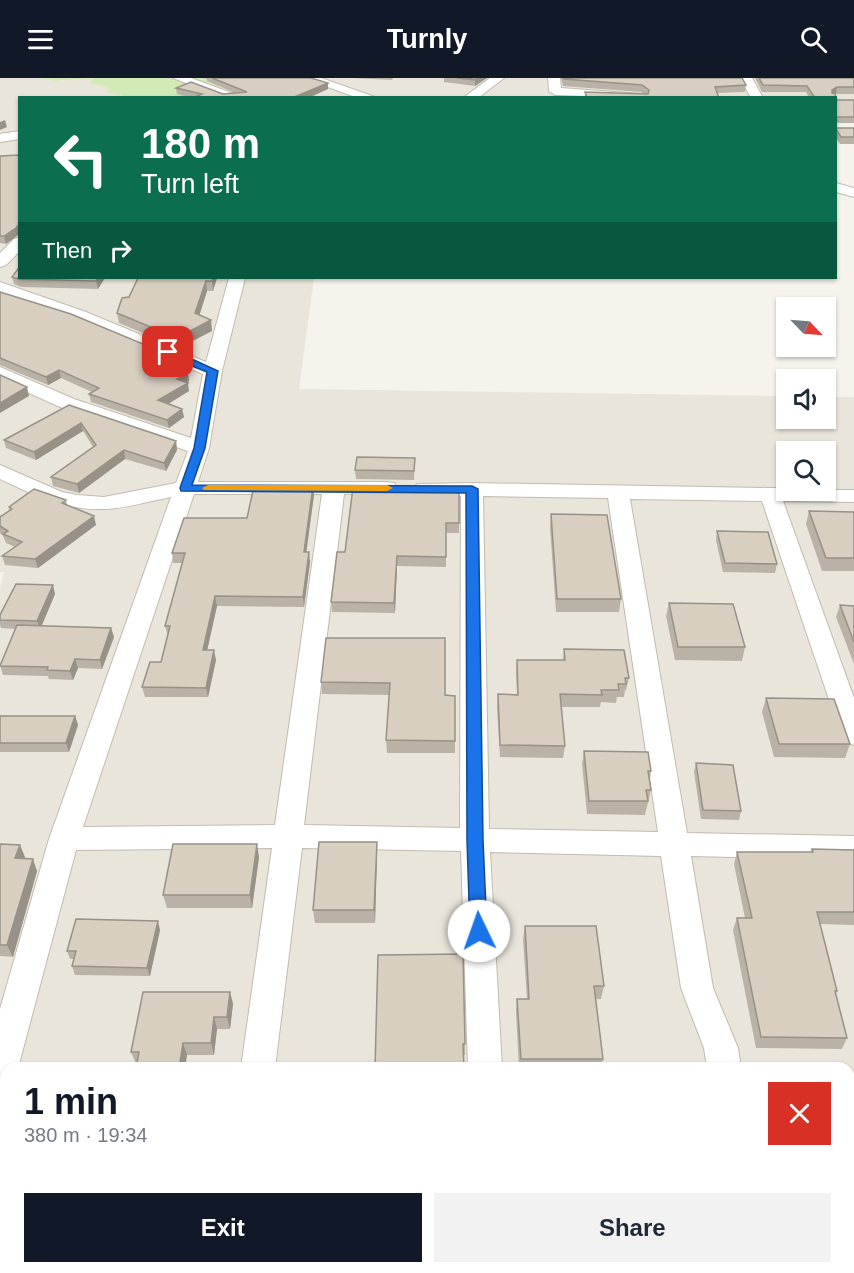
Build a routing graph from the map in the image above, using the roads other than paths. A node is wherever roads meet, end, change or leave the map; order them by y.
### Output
1 (179, 78) edge
2 (498, 78) edge
3 (554, 78) edge
4 (746, 78) edge
5 (315, 79) edge
6 (624, 94) junction
7 (233, 96) edge
8 (366, 96) edge
9 (472, 96) edge
10 (618, 96) edge
11 (632, 96) edge
12 (756, 96) edge
13 (18, 135) edge
14 (1, 138) edge
15 (837, 187) edge
16 (854, 193) edge
17 (18, 244) edge
18 (0, 262) edge
19 (237, 279) edge
20 (0, 287) edge
21 (213, 371) junction
22 (0, 373) edge
23 (199, 448) junction
24 (0, 471) edge
25 (334, 487) junction
26 (185, 488) junction
27 (472, 489) junction
28 (618, 492) junction
29 (770, 494) junction
30 (854, 496) edge
31 (854, 735) edge
32 (288, 836) junction
33 (64, 838) junction
34 (475, 840) junction
35 (673, 845) junction
36 (854, 849) edge
37 (2, 1062) edge
38 (259, 1062) edge
39 (485, 1062) edge
40 (723, 1062) edge

1 - 7 street
2 - 9 street
3 - 6 street
4 - 12 street
5 - 8 street
6 - 10 street
6 - 11 street
13 - 14 street
15 - 16 street
17 - 18 street
19 - 21 street
20 - 21 street
21 - 23 street
22 - 23 street
23 - 26 street
24 - 26 street
25 - 26 street
25 - 27 street
25 - 32 street
26 - 33 street
27 - 28 street
27 - 34 street
28 - 29 street
28 - 35 street
29 - 30 street
29 - 31 street
32 - 33 street
32 - 34 street
32 - 38 street
33 - 37 street
34 - 35 street
34 - 39 street
35 - 36 street
35 - 40 street

